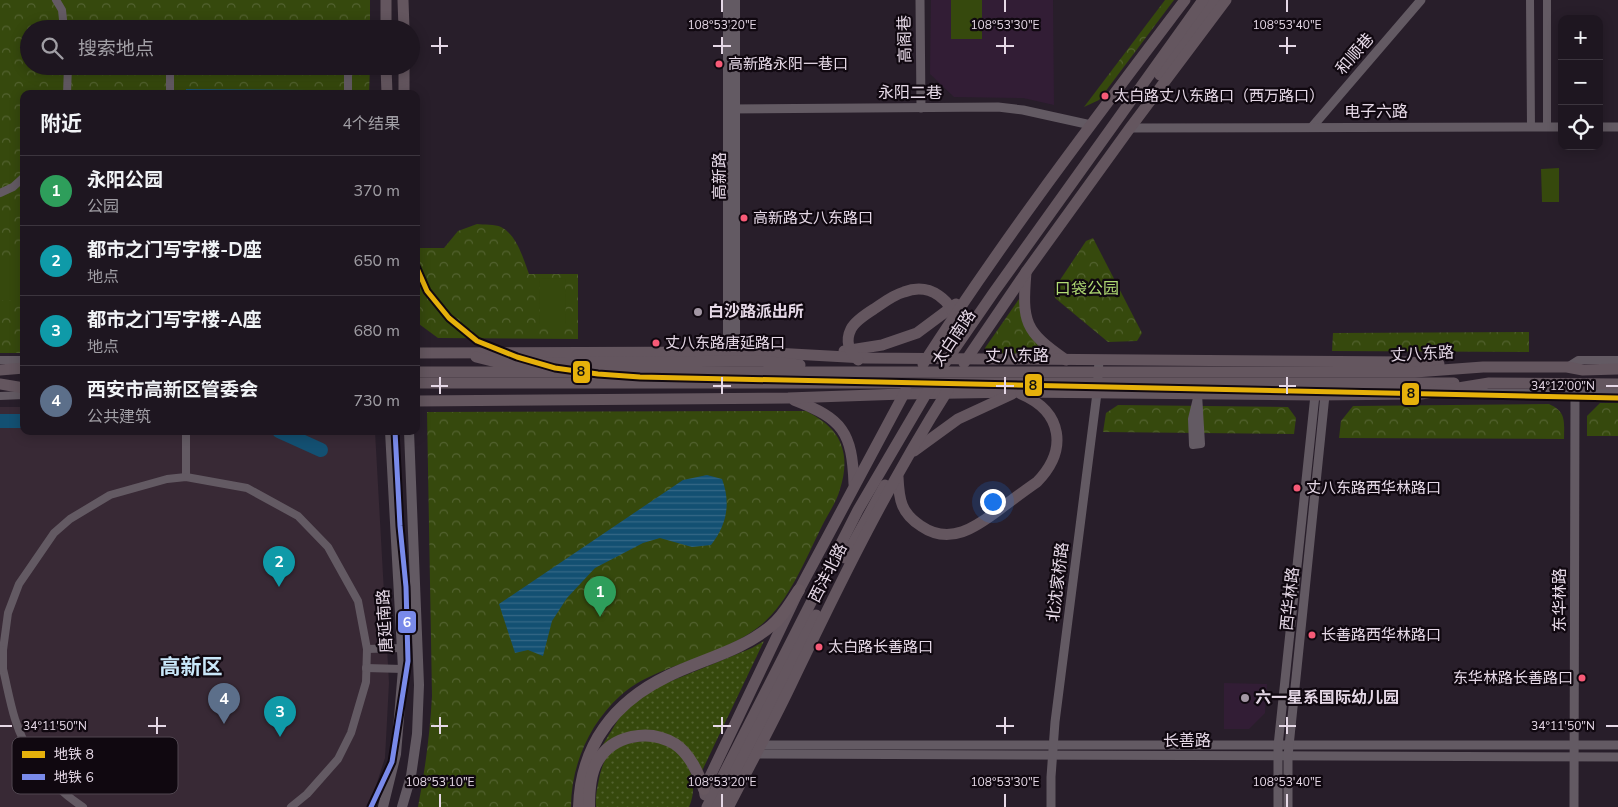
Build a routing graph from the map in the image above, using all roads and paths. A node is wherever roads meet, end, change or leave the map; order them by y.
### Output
1 (56, 0) edge
2 (386, 0) edge
3 (404, 0) edge
4 (728, 0) edge
5 (735, 0) edge
6 (920, 0) edge
7 (1185, 0) edge
8 (1203, 0) edge
9 (1214, 0) edge
10 (1226, 0) edge
11 (1421, 0) edge
12 (1530, 0) edge
13 (1547, 0) edge
14 (63, 20) edge
15 (386, 20) edge
16 (404, 20) edge
17 (68, 75) edge
18 (170, 75) edge
19 (348, 75) edge
20 (386, 75) edge
21 (404, 75) edge
22 (67, 90) edge
23 (170, 90) edge
24 (348, 90) edge
25 (387, 90) edge
26 (404, 90) edge
27 (921, 108) junction
28 (731, 109) junction
29 (1091, 125) junction
30 (1312, 127) junction
31 (1531, 127) junction
32 (1547, 127) junction
33 (1558, 127) edge
34 (1603, 127) edge
35 (1618, 127) edge
36 (1130, 128) junction
37 (20, 180) edge
38 (0, 193) edge
39 (1026, 272) junction
40 (969, 294) junction
41 (956, 346) junction
42 (732, 352) junction
43 (420, 353) edge
44 (458, 353) junction
45 (816, 355) junction
46 (926, 358) junction
47 (967, 359) junction
48 (0, 360) edge
49 (20, 360) edge
50 (1066, 360) junction
51 (1099, 360) junction
52 (1618, 360) edge
53 (1483, 367) junction
54 (1567, 367) junction
55 (0, 370) edge
56 (20, 370) edge
57 (1583, 370) junction
58 (1618, 370) edge
59 (420, 372) edge
60 (891, 372) junction
61 (866, 377) junction
62 (420, 383) edge
63 (974, 383) junction
64 (1418, 383) junction
65 (0, 384) edge
66 (20, 384) edge
67 (1583, 384) junction
68 (1618, 384) edge
69 (20, 387) edge
70 (1016, 392) junction
71 (945, 393) junction
72 (1097, 393) junction
73 (1576, 393) junction
74 (1618, 393) edge
75 (903, 394) junction
76 (1198, 394) junction
77 (20, 395) edge
78 (1320, 395) junction
79 (0, 396) edge
80 (788, 398) junction
81 (420, 401) edge
82 (451, 402) junction
83 (186, 435) edge
84 (390, 435) edge
85 (409, 435) edge
86 (906, 454) junction
87 (186, 477) junction
88 (854, 487) junction
89 (799, 590) junction
90 (402, 648) junction
91 (2, 650) edge
92 (367, 650) junction
93 (366, 668) junction
94 (2, 669) edge
95 (403, 669) junction
96 (23, 737) edge
97 (1053, 745) junction
98 (1574, 745) junction
99 (1618, 745) edge
100 (1278, 746) junction
101 (1290, 746) junction
102 (758, 749) junction
103 (1052, 755) junction
104 (1283, 756) junction
105 (1574, 757) junction
106 (1618, 757) edge
107 (741, 783) junction
108 (67, 794) edge
109 (713, 802) edge
110 (83, 807) edge
111 (290, 807) edge
112 (383, 807) edge
113 (402, 807) edge
114 (580, 807) edge
115 (589, 807) edge
116 (736, 807) edge
117 (1052, 807) edge
118 (1278, 807) edge
119 (1288, 807) edge
120 (1574, 807) edge

1 - 14 street
2 - 15 main road
3 - 16 main road
4 - 28 main road, 高新路
5 - 28 main road, 高新路
6 - 27 street, 高阁巷
7 - 29 main road, 太白南路
8 - 41 main road, 太白南路
9 - 86 main road, 太白南路
10 - 36 main road, 太白南路
11 - 30 street, 和顺巷
12 - 31 street
13 - 32 street
17 - 22 street
18 - 23 street
19 - 24 street
20 - 25 main road
21 - 26 main road
27 - 28 street, 永阳二巷
27 - 29 street, 永阳二巷
28 - 42 main road, 高新路
29 - 40 main road, 太白南路
30 - 31 street, 电子六路
30 - 36 street, 电子六路
31 - 32 street, 电子六路
32 - 33 street, 电子六路
34 - 35 street
36 - 39 main road, 太白南路
37 - 38 street
39 - 47 main road, 太白南路
39 - 50 main road
40 - 45 main road
40 - 46 main road, 太白南路
41 - 60 main road
41 - 109 main road, 太白南路
42 - 44 main road
42 - 45 main road
43 - 44 main road
44 - 61 main road
45 - 46 main road
46 - 47 main road
46 - 75 main road, 西沣北路
47 - 50 main road
47 - 71 main road, 西沣北路
48 - 49 street
50 - 51 main road
51 - 53 main road
51 - 72 street, 北沈家桥路
52 - 54 street
53 - 54 main road, 丈八东路
53 - 64 main road, 丈八东路
54 - 57 main road, 丈八东路
55 - 56 main road
57 - 58 main road, 丈八东路
57 - 67 street
59 - 61 main road, 丈八东路
60 - 61 main road, 丈八东路
60 - 64 main road, 丈八东路
61 - 62 main road, 丈八东路
61 - 63 main road, 丈八东路
61 - 82 main road
63 - 64 main road, 丈八东路
63 - 86 main road
64 - 67 main road, 丈八东路
64 - 73 street
64 - 78 main road, 丈八东路
65 - 66 main road
65 - 69 main road
67 - 68 main road, 丈八东路
70 - 71 main road, 丈八东路
70 - 72 main road, 丈八东路
70 - 86 main road
71 - 75 main road, 丈八东路
71 - 86 main road, 西沣北路
72 - 76 main road, 丈八东路
72 - 97 street, 北沈家桥路
73 - 74 street
73 - 98 street, 东华林路
75 - 80 main road, 丈八东路
75 - 88 main road, 西沣北路
76 - 76 street
76 - 78 main road, 丈八东路
77 - 79 street
78 - 100 street, 西华林路
78 - 101 street, 西华林路
80 - 82 main road, 丈八东路
80 - 88 main road
81 - 82 main road
83 - 87 street
84 - 90 main road, 唐延南路
85 - 113 main road, 唐延南路
86 - 102 main road, 西沣北路
86 - 109 main road, 太白南路
87 - 91 street
87 - 92 street
88 - 89 main road, 西沣北路
89 - 109 main road, 西沣北路
89 - 114 highway
90 - 92 street
90 - 95 main road, 唐延南路
91 - 94 street
92 - 93 street
93 - 95 street
93 - 111 street
94 - 96 street
95 - 112 main road, 唐延南路
97 - 100 street, 长善路
97 - 102 street, 长善路
97 - 103 street, 北沈家桥路
98 - 99 street, 长善路
98 - 101 street, 长善路
98 - 105 street, 东华林路
100 - 101 street, 长善路
100 - 104 street, 西华林路
101 - 104 street, 西华林路
102 - 103 street, 长善路
102 - 107 main road, 西沣北路
103 - 104 street, 长善路
103 - 117 street, 北沈家桥路
104 - 105 street, 长善路
104 - 118 street, 西华林路
104 - 119 street, 西华林路
105 - 106 street, 长善路
105 - 120 street, 东华林路
107 - 109 main road, 西沣北路
107 - 116 street
108 - 110 street
109 - 115 highway

